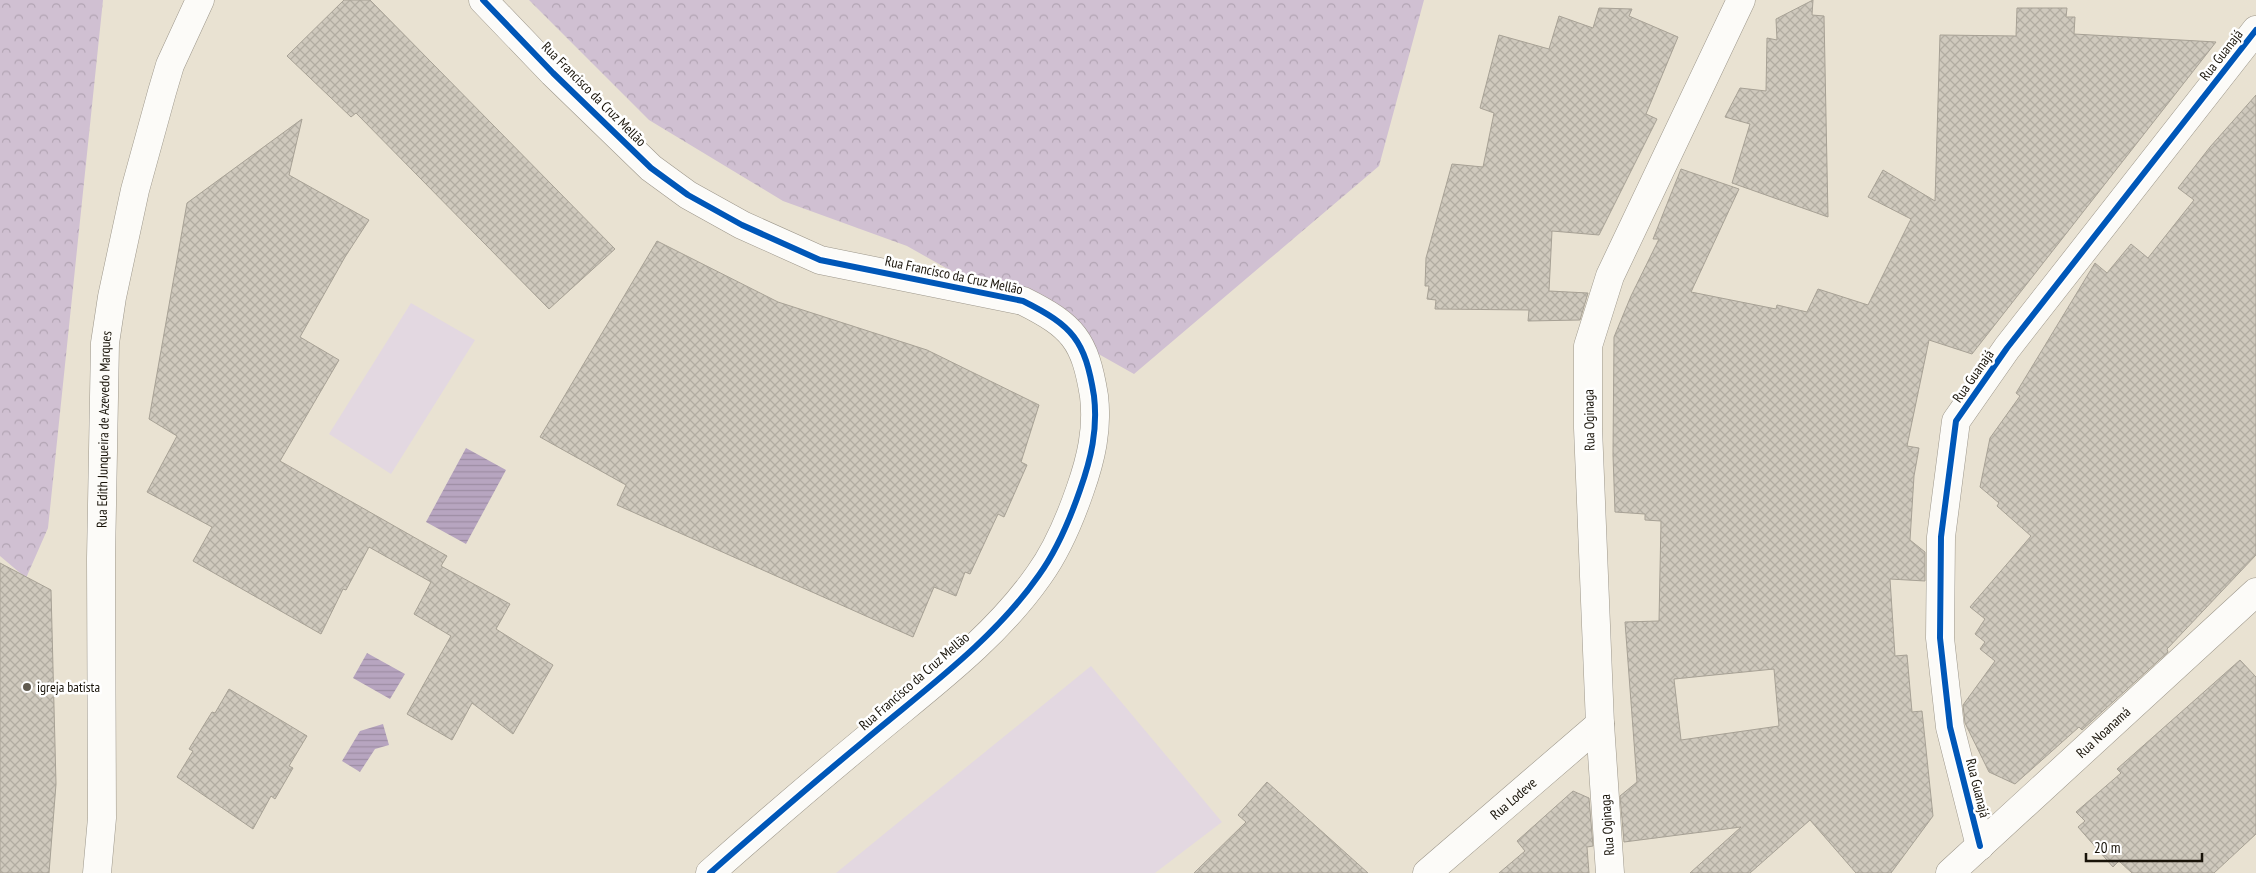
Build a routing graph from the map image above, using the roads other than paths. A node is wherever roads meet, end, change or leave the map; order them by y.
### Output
1 (200, 0) edge
2 (483, 0) edge
3 (1741, 0) edge
4 (2256, 30) edge
5 (2256, 592) edge
6 (1600, 724) junction
7 (1980, 846) junction
8 (97, 873) edge
9 (710, 873) edge
10 (1427, 873) edge
11 (1610, 873) edge
12 (1950, 873) edge

1 - 8 street, Rua Edith Junqueira de Azevedo Marques
2 - 9 street, Rua Francisco da Cruz Mellão
3 - 6 street, Rua Oginaga
4 - 7 street, Rua Guanajá
5 - 7 street, Rua Noanamá
6 - 10 street, Rua Lodeve
6 - 11 street, Rua Oginaga
7 - 12 street, Rua Noanamá

